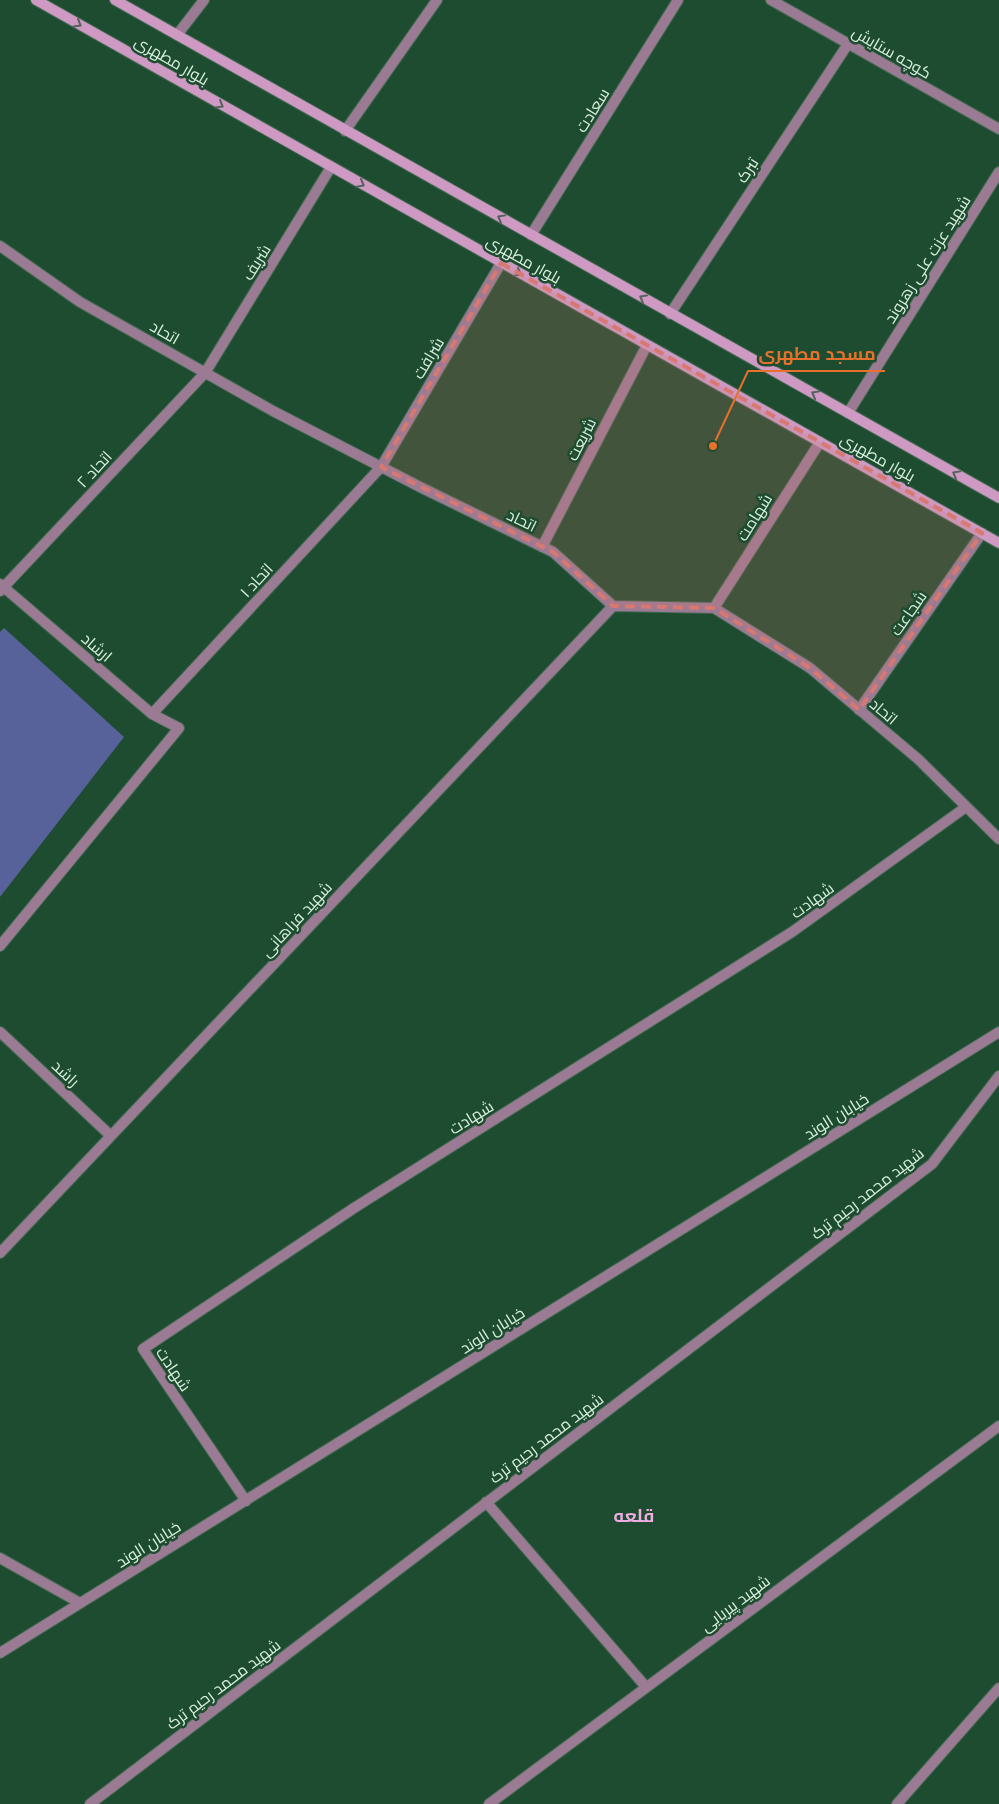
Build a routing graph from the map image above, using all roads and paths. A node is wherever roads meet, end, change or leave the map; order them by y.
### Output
1 (36, 0) edge
2 (115, 0) edge
3 (204, 0) edge
4 (437, 0) edge
5 (678, 0) edge
6 (771, 0) edge
7 (177, 35) junction
8 (848, 44) junction
9 (999, 129) edge
10 (345, 130) junction
11 (332, 168) junction
12 (999, 172) edge
13 (531, 235) junction
14 (0, 246) edge
15 (501, 263) junction
16 (670, 314) junction
17 (647, 345) junction
18 (205, 372) junction
19 (848, 413) junction
20 (820, 442) junction
21 (381, 467) junction
22 (999, 498) edge
23 (982, 533) junction
24 (999, 543) edge
25 (542, 547) junction
26 (1, 587) edge
27 (613, 606) junction
28 (714, 608) junction
29 (859, 710) junction
30 (152, 714) junction
31 (966, 807) junction
32 (999, 839) edge
33 (0, 946) edge
34 (0, 1032) edge
35 (999, 1032) edge
36 (999, 1076) edge
37 (111, 1136) junction
38 (0, 1253) edge
39 (999, 1426) edge
40 (246, 1501) junction
41 (486, 1502) junction
42 (0, 1558) edge
43 (80, 1603) junction
44 (0, 1653) edge
45 (646, 1687) junction
46 (999, 1688) edge
47 (90, 1804) edge
48 (489, 1804) edge
49 (897, 1804) edge

1 -> 11 main road, بلوار مطهری
2 - 7 main road, بلوار مطهری
3 - 7 street
4 - 10 street
5 - 13 street, سعادت
6 - 8 street, کوچه ستایش
7 - 10 main road, بلوار مطهری
8 - 9 street, کوچه ستایش
8 - 16 street, تبرک
13 -> 10 main road, بلوار مطهری
11 -> 15 main road, بلوار مطهری
11 - 18 street, شریف
12 - 19 street, شهید عزت علی زهروند
16 -> 13 main road, بلوار مطهری
14 - 18 street, اتحاد
15 -> 17 main road, بلوار مطهری
15 - 21 street, شرافت
19 -> 16 main road, بلوار مطهری
17 - 20 main road, بلوار مطهری
17 - 25 street, شریعت
18 - 21 street, اتحاد
18 - 26 street, اتحاد ۲
22 -> 19 main road, بلوار مطهری
20 - 23 main road, بلوار مطهری
20 - 28 street, شهامت
21 - 25 street, اتحاد
21 - 30 street, اتحاد ۱
23 - 24 main road, بلوار مطهری
23 - 29 street, شجاعت
25 - 27 street, اتحاد
26 - 30 street, ارشاد
27 - 28 street
27 - 37 street, شهید فراهانی
28 - 29 street, اتحاد
29 - 31 street, اتحاد
30 - 33 street, ارشاد
31 - 32 street, اتحاد
31 - 40 street, شهادت
34 - 37 street, راشد
35 - 40 street, خیابان الوند
36 - 41 street, شهید محمد رحیم ترک
37 - 38 street, شهید فراهانی
39 - 45 street, شهید پیریایی
40 - 43 street, خیابان الوند
41 - 45 street
41 - 47 street, شهید محمد رحیم ترک
42 - 43 street
43 - 44 street, خیابان الوند
45 - 48 street, شهید پیریایی
46 - 49 street

